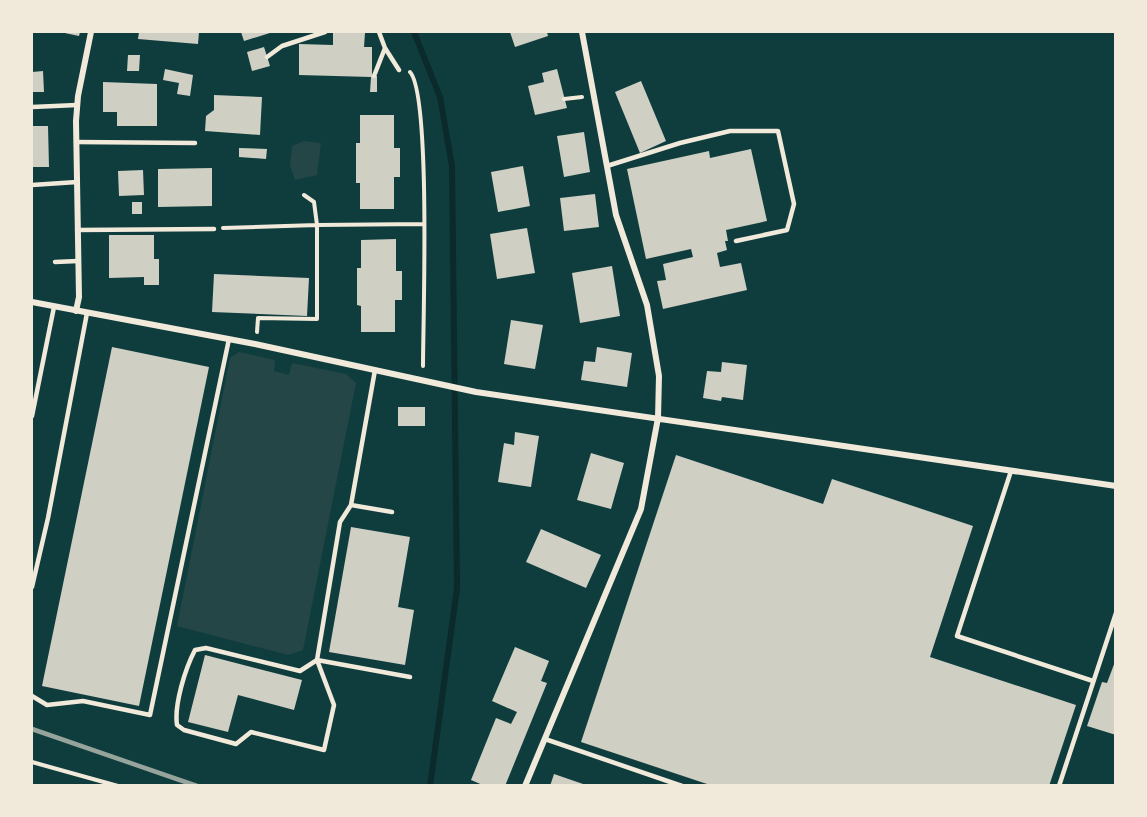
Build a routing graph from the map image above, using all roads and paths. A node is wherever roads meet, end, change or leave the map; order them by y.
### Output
1 (91, 32) edge
2 (325, 32) edge
3 (379, 32) edge
4 (582, 32) edge
5 (385, 48) junction
6 (267, 57) dead end
7 (399, 70) joint
8 (374, 76) dead end
9 (77, 105) junction
10 (32, 107) edge
11 (76, 142) junction
12 (195, 143) dead end
13 (607, 166) junction
14 (76, 182) junction
15 (32, 185) edge
16 (304, 195) dead end
17 (423, 224) junction
18 (317, 225) junction
19 (214, 229) joint
20 (77, 230) junction
21 (736, 241) dead end
22 (78, 261) junction
23 (55, 262) dead end
24 (32, 302) edge
25 (54, 307) junction
26 (76, 311) junction
27 (87, 313) junction
28 (257, 332) dead end
29 (229, 339) junction
30 (423, 366) dead end
31 (375, 370) junction
32 (32, 416) edge
33 (658, 418) junction
34 (1011, 471) junction
35 (1116, 486) edge
36 (351, 505) junction
37 (392, 512) dead end
38 (32, 587) edge
39 (1116, 613) edge
40 (317, 660) junction
41 (410, 678) dead end
42 (1093, 681) junction
43 (32, 696) edge
44 (545, 739) junction
45 (32, 762) edge
46 (118, 786) edge
47 (525, 786) edge
48 (682, 786) edge
49 (1059, 786) edge

1 - 9 street
2 - 6 lane
3 - 5 lane
4 - 13 street
5 - 7 lane
5 - 8 lane
7 - 17 path
9 - 10 lane
9 - 11 street
11 - 12 lane
11 - 14 street
13 - 21 lane
13 - 33 street
14 - 15 lane
14 - 20 street
16 - 18 path
17 - 18 path
17 - 30 path
18 - 19 path
18 - 28 path
19 - 20 lane
20 - 22 street
22 - 23 lane
22 - 26 street
24 - 25 street
25 - 26 street
25 - 32 lane
26 - 27 street
27 - 29 street
27 - 38 lane
29 - 31 street
29 - 43 lane
31 - 33 street
31 - 36 lane
33 - 34 street
33 - 44 street
34 - 35 street
34 - 42 lane
36 - 37 lane
36 - 40 lane
39 - 42 lane
40 - 40 lane
40 - 41 lane
42 - 49 lane
44 - 47 street
44 - 48 lane
45 - 46 path

